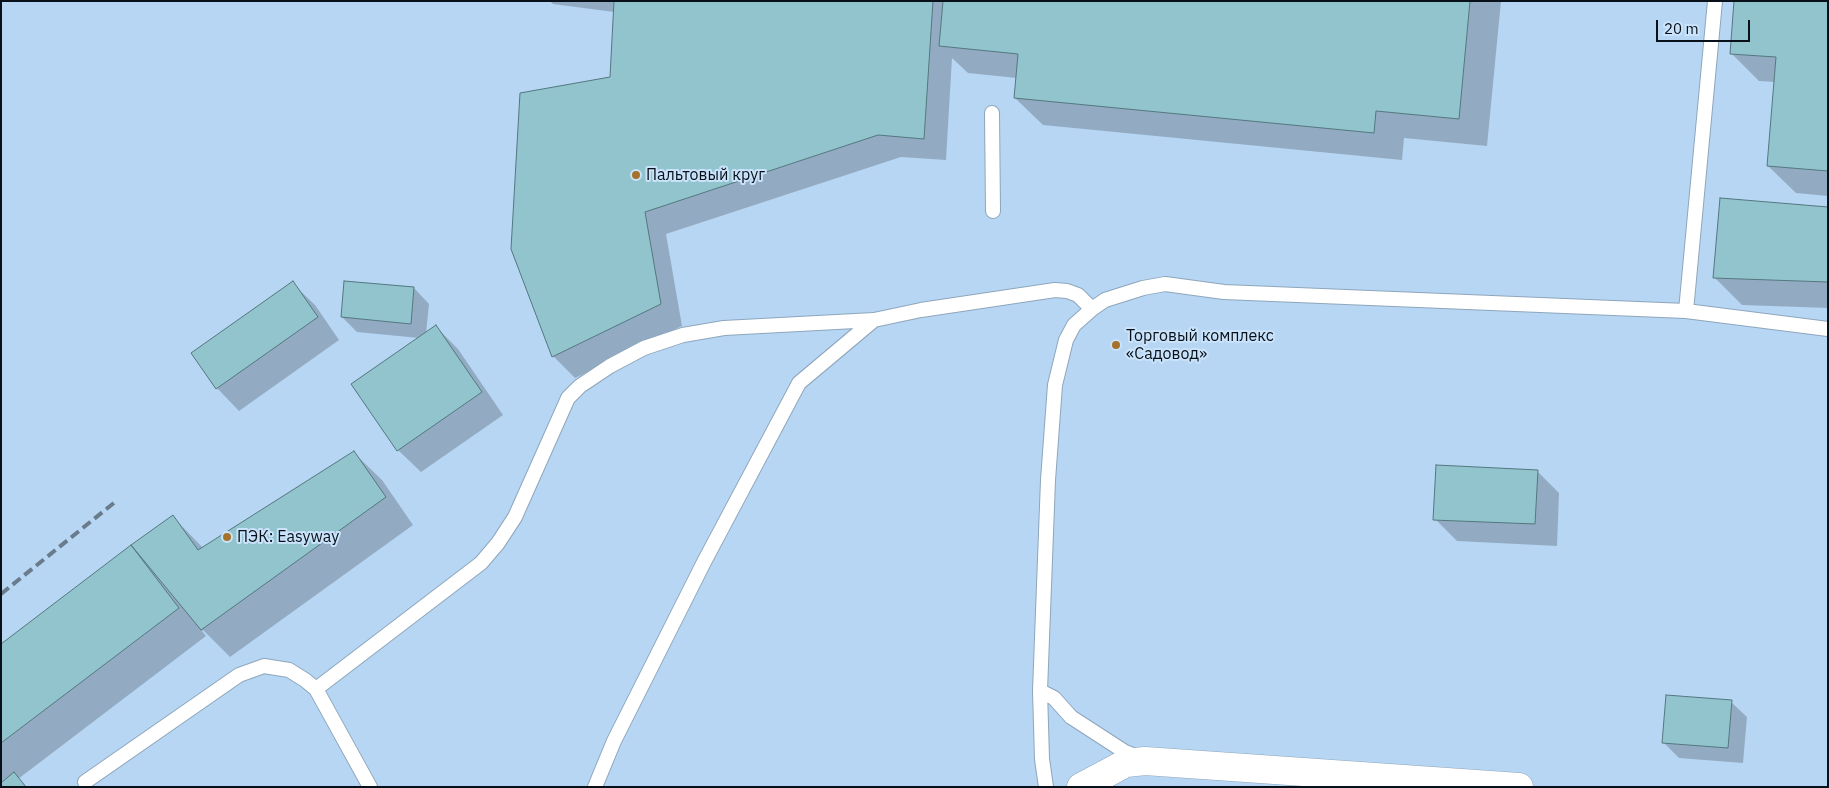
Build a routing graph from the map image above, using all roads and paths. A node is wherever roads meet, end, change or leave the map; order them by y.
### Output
1 (1715, 1) edge
2 (992, 113) dead end
3 (993, 211) dead end
4 (1092, 309) junction
5 (1686, 311) junction
6 (874, 320) junction
7 (1828, 329) edge
8 (316, 689) junction
9 (1040, 691) junction
10 (1145, 761) junction
11 (1264, 777) edge
12 (85, 782) dead end
13 (370, 787) edge
14 (595, 787) edge
15 (1046, 787) edge
16 (1081, 787) edge
17 (1519, 787) edge

1 - 5 lane
2 - 3 lane
4 - 5 lane
4 - 6 lane
4 - 9 lane
5 - 7 lane
6 - 8 lane
6 - 14 lane
8 - 12 lane
8 - 13 lane
9 - 10 lane
9 - 15 lane
10 - 11 street
10 - 16 street
11 - 17 street

